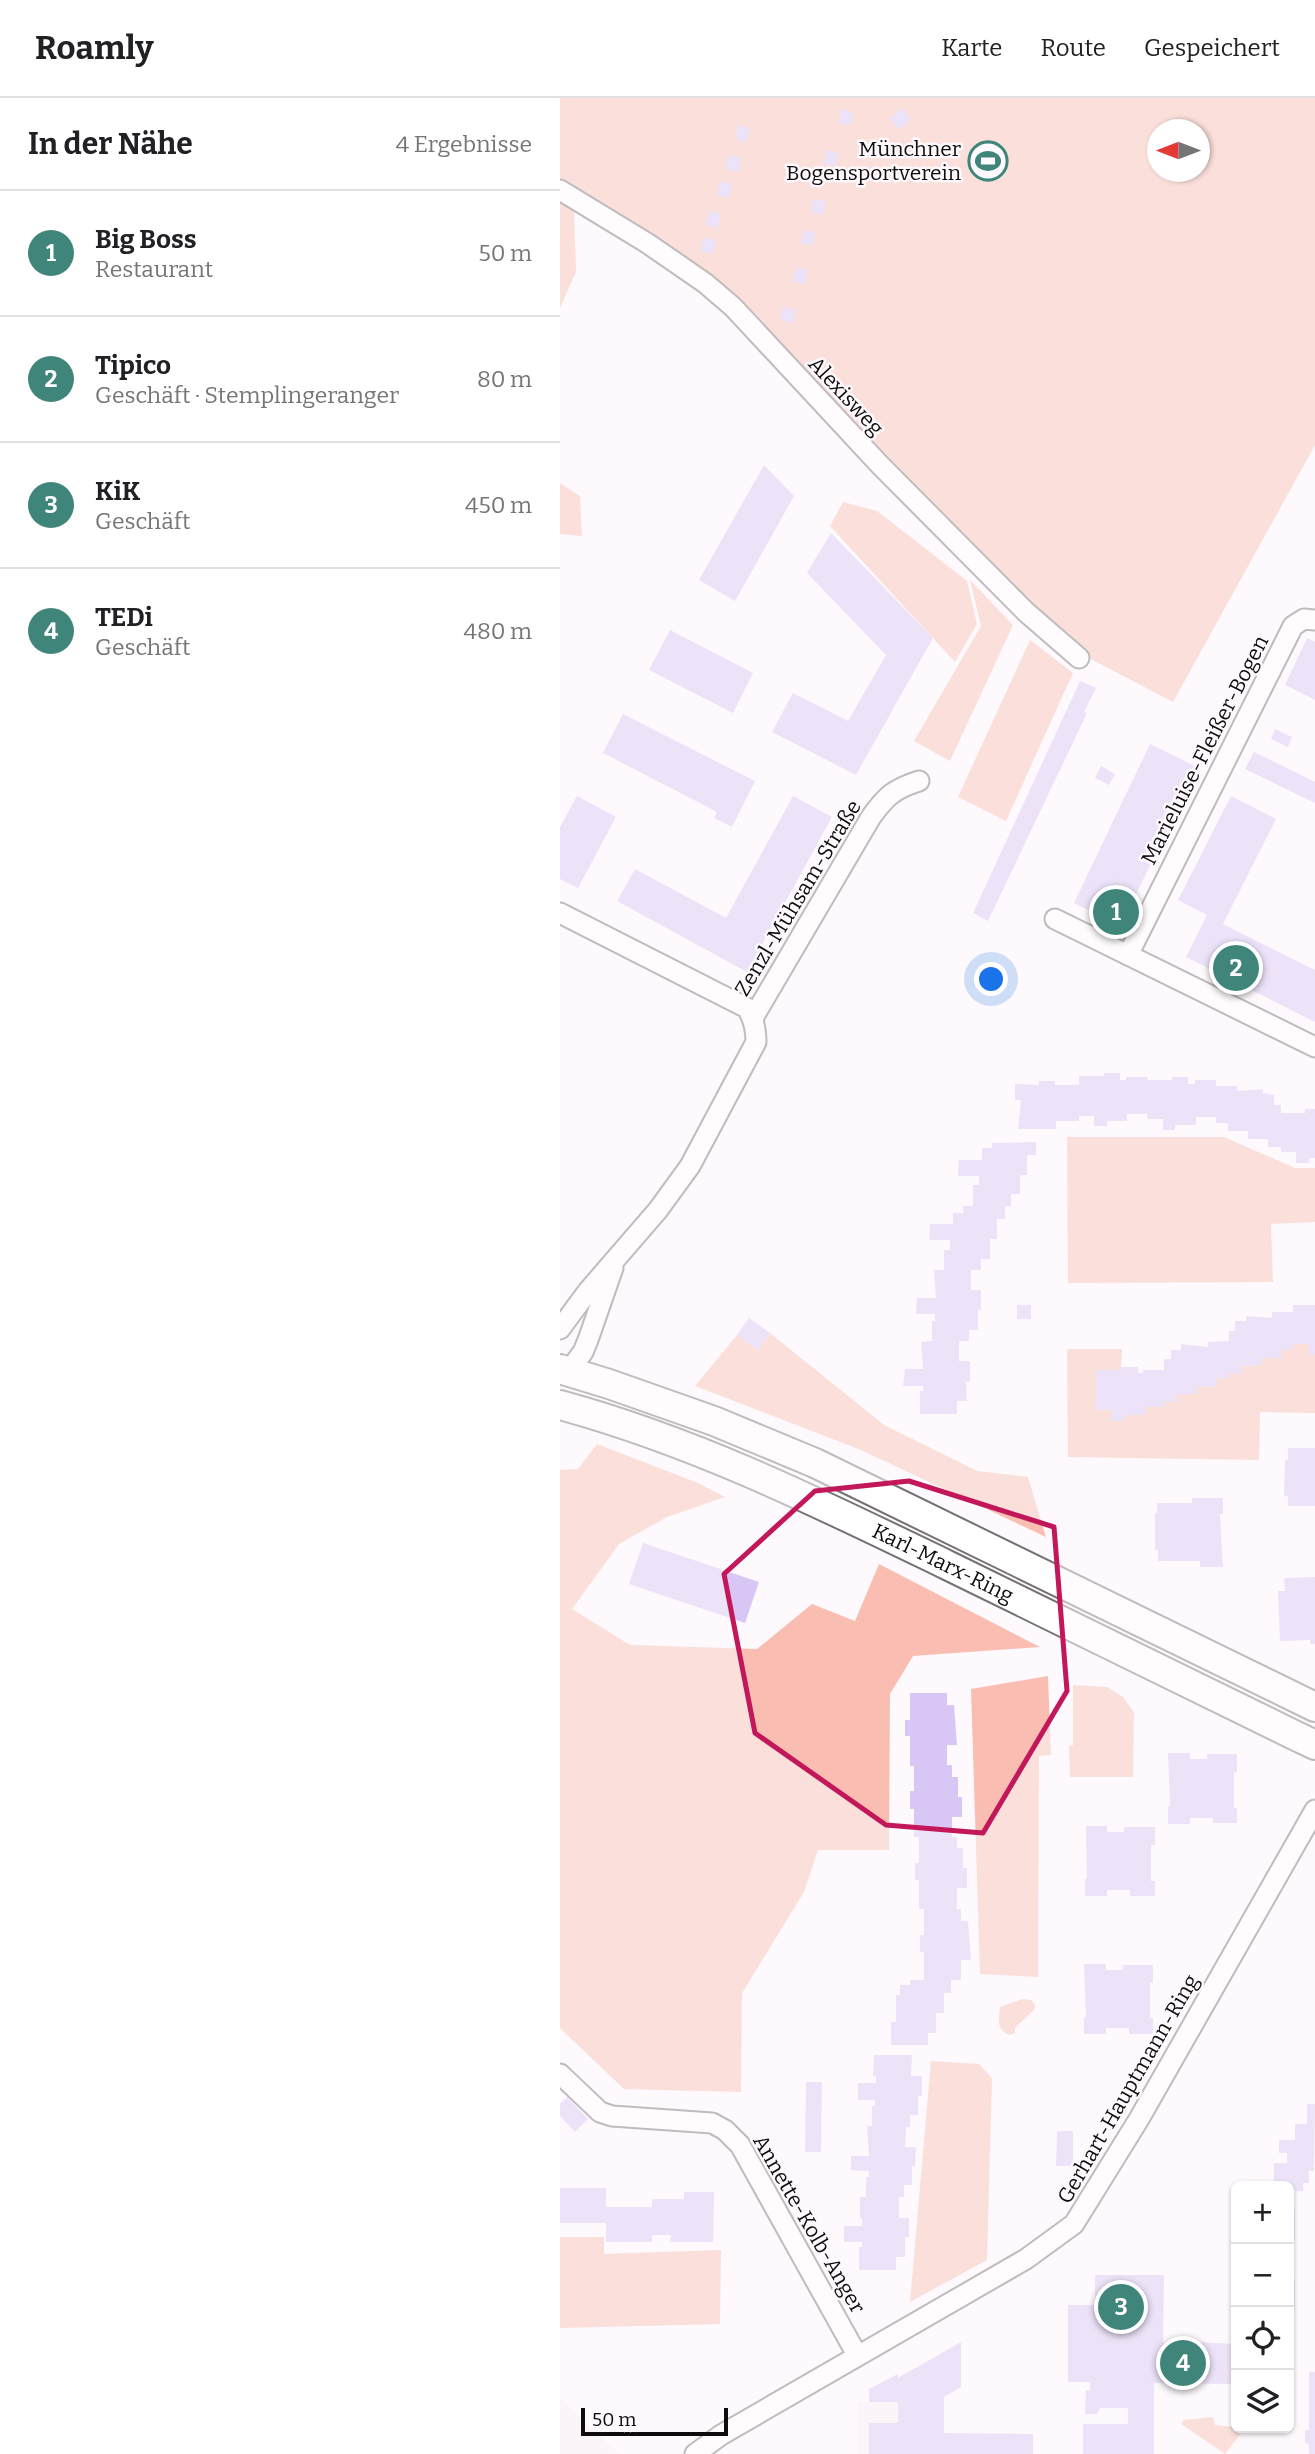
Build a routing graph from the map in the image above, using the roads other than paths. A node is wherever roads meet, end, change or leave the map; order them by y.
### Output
1 (560, 190) edge
2 (1315, 620) edge
3 (1079, 658) dead end
4 (919, 781) dead end
5 (560, 913) edge
6 (1055, 919) dead end
7 (1128, 955) junction
8 (753, 1018) junction
9 (1315, 1047) edge
10 (616, 1260) junction
11 (560, 1329) edge
12 (563, 1375) edge
13 (560, 1405) edge
14 (1315, 1707) edge
15 (1315, 1745) edge
16 (1315, 1810) edge
17 (560, 2074) edge
18 (857, 2355) junction
19 (695, 2454) edge

1 - 3 street, Alexisweg
2 - 7 street, Marieluise-Fleißer-Bogen
4 - 8 street, Zenzl-Mühsam-Straße
5 - 8 street
6 - 7 street
7 - 9 street
8 - 10 street
10 - 11 street
10 - 12 street
12 - 14 main road, Karl-Marx-Ring
13 - 15 main road, Karl-Marx-Ring
16 - 18 street, Gerhart-Hauptmann-Ring
17 - 18 street, Annette-Kolb-Anger
18 - 19 street, Gerhart-Hauptmann-Ring

